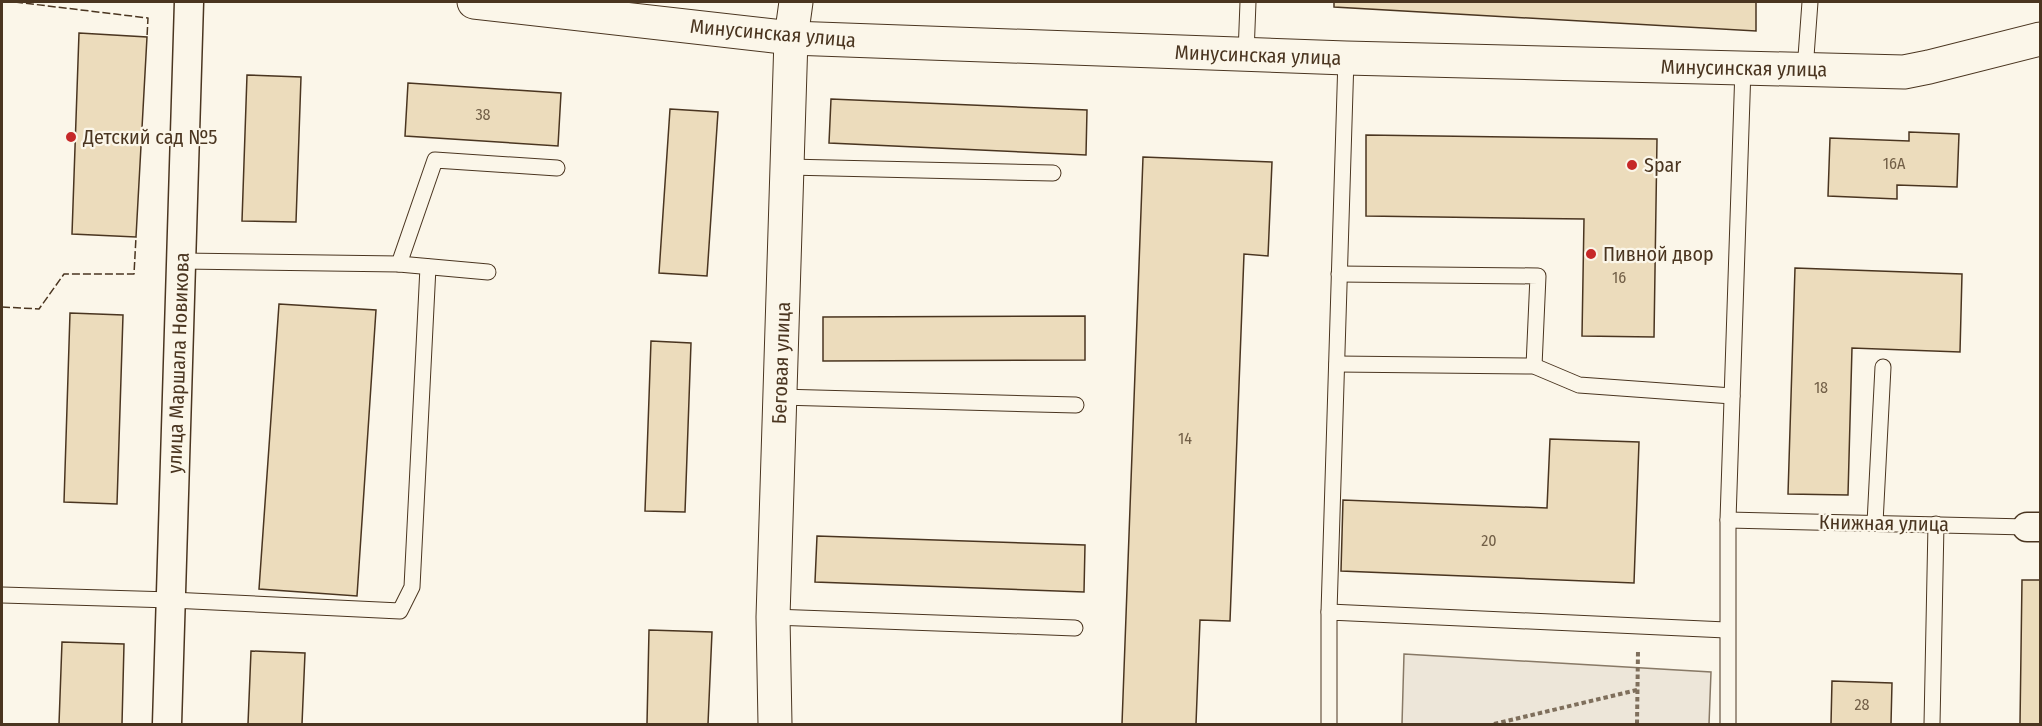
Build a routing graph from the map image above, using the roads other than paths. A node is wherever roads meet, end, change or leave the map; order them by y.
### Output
1 (189, 2) edge
2 (474, 2) edge
3 (796, 2) edge
4 (1248, 2) edge
5 (1810, 2) edge
6 (532, 5) edge
7 (792, 38) junction
8 (2040, 39) edge
9 (1246, 54) junction
10 (1346, 58) junction
11 (1743, 68) junction
12 (1805, 70) junction
13 (788, 167) junction
14 (557, 168) dead end
15 (1053, 173) dead end
16 (182, 261) junction
17 (399, 264) junction
18 (428, 267) junction
19 (488, 272) dead end
20 (1339, 274) junction
21 (1337, 364) junction
22 (1534, 366) junction
23 (1883, 367) dead end
24 (1732, 396) junction
25 (780, 397) junction
26 (1076, 405) dead end
27 (1728, 520) junction
28 (1875, 524) junction
29 (1936, 525) junction
30 (2034, 527) edge
31 (2, 595) edge
32 (171, 600) junction
33 (1329, 612) junction
34 (773, 617) junction
35 (1075, 628) dead end
36 (1726, 630) junction
37 (167, 724) edge
38 (775, 724) edge
39 (1329, 724) edge
40 (1728, 724) edge
41 (1932, 724) edge

1 - 16 street, улица Маршала Новикова
2 - 6 street, Минусинская улица
3 - 7 street, Беговая улица
4 - 9 lane
5 - 12 lane
6 - 7 street, Минусинская улица
7 - 9 street, Минусинская улица
7 - 13 street, Беговая улица
8 - 12 street, Минусинская улица
9 - 10 street, Минусинская улица
10 - 11 street, Минусинская улица
10 - 20 lane
11 - 12 street, Минусинская улица
11 - 24 lane
13 - 15 lane
13 - 25 street, Беговая улица
14 - 17 lane
16 - 17 lane
16 - 32 street, улица Маршала Новикова
17 - 18 lane
18 - 19 lane
18 - 32 lane
20 - 21 lane
20 - 22 lane
21 - 22 lane
21 - 33 lane
22 - 24 lane
23 - 28 lane
24 - 27 lane
25 - 26 lane
25 - 34 street, Беговая улица
27 - 28 lane, Книжная улица
27 - 36 lane
28 - 29 lane, Книжная улица
29 - 30 lane, Книжная улица
29 - 41 lane
31 - 32 lane
32 - 37 street, улица Маршала Новикова
33 - 36 lane
33 - 39 lane
34 - 35 lane
34 - 38 street, Беговая улица
36 - 40 lane

